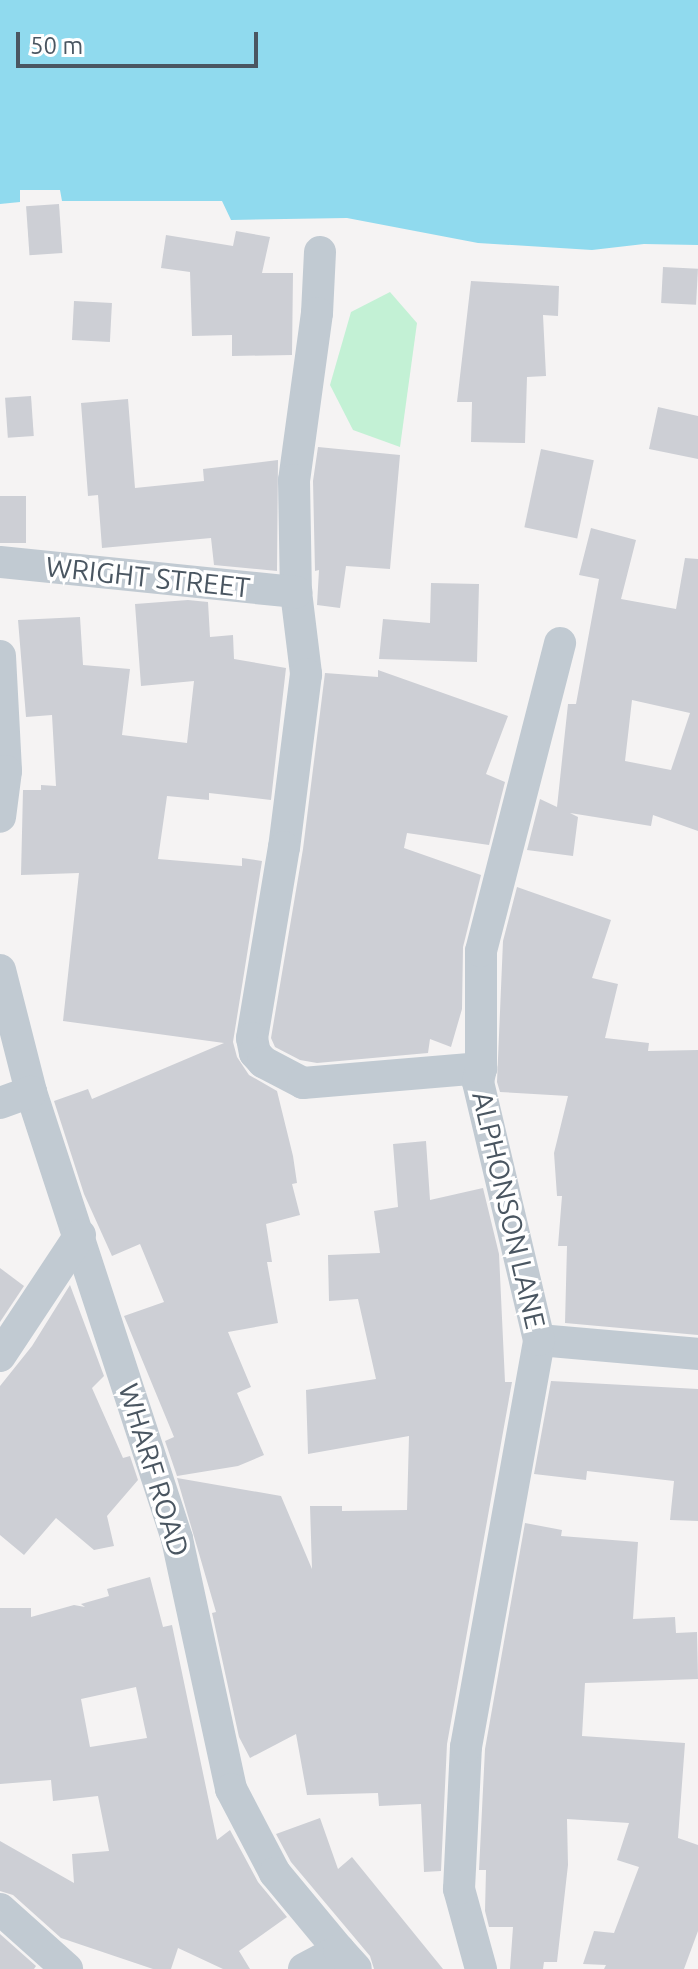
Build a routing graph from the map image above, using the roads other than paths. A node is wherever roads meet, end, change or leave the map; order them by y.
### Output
1 (320, 252) dead end
2 (0, 562) edge
3 (296, 592) junction
4 (560, 643) dead end
5 (0, 656) edge
6 (3, 772) edge
7 (0, 817) edge
8 (0, 970) edge
9 (481, 1068) junction
10 (31, 1092) junction
11 (0, 1103) edge
12 (80, 1235) junction
13 (539, 1340) junction
14 (698, 1354) edge
15 (0, 1356) edge
16 (0, 1909) edge
17 (347, 1959) edge
18 (67, 1969) edge
19 (304, 1969) edge
20 (481, 1969) edge

1 - 3 street
2 - 3 street, WRIGHT STREET
3 - 9 street
4 - 9 street, ALPHONSON LANE
5 - 6 street
6 - 7 street
8 - 10 street, WHARF ROAD
9 - 13 street, ALPHONSON LANE
10 - 11 street
10 - 12 street, WHARF ROAD
12 - 15 street
12 - 17 street, WHARF ROAD
13 - 14 street
13 - 20 street, ALPHONSON LANE
16 - 18 street
17 - 19 street

